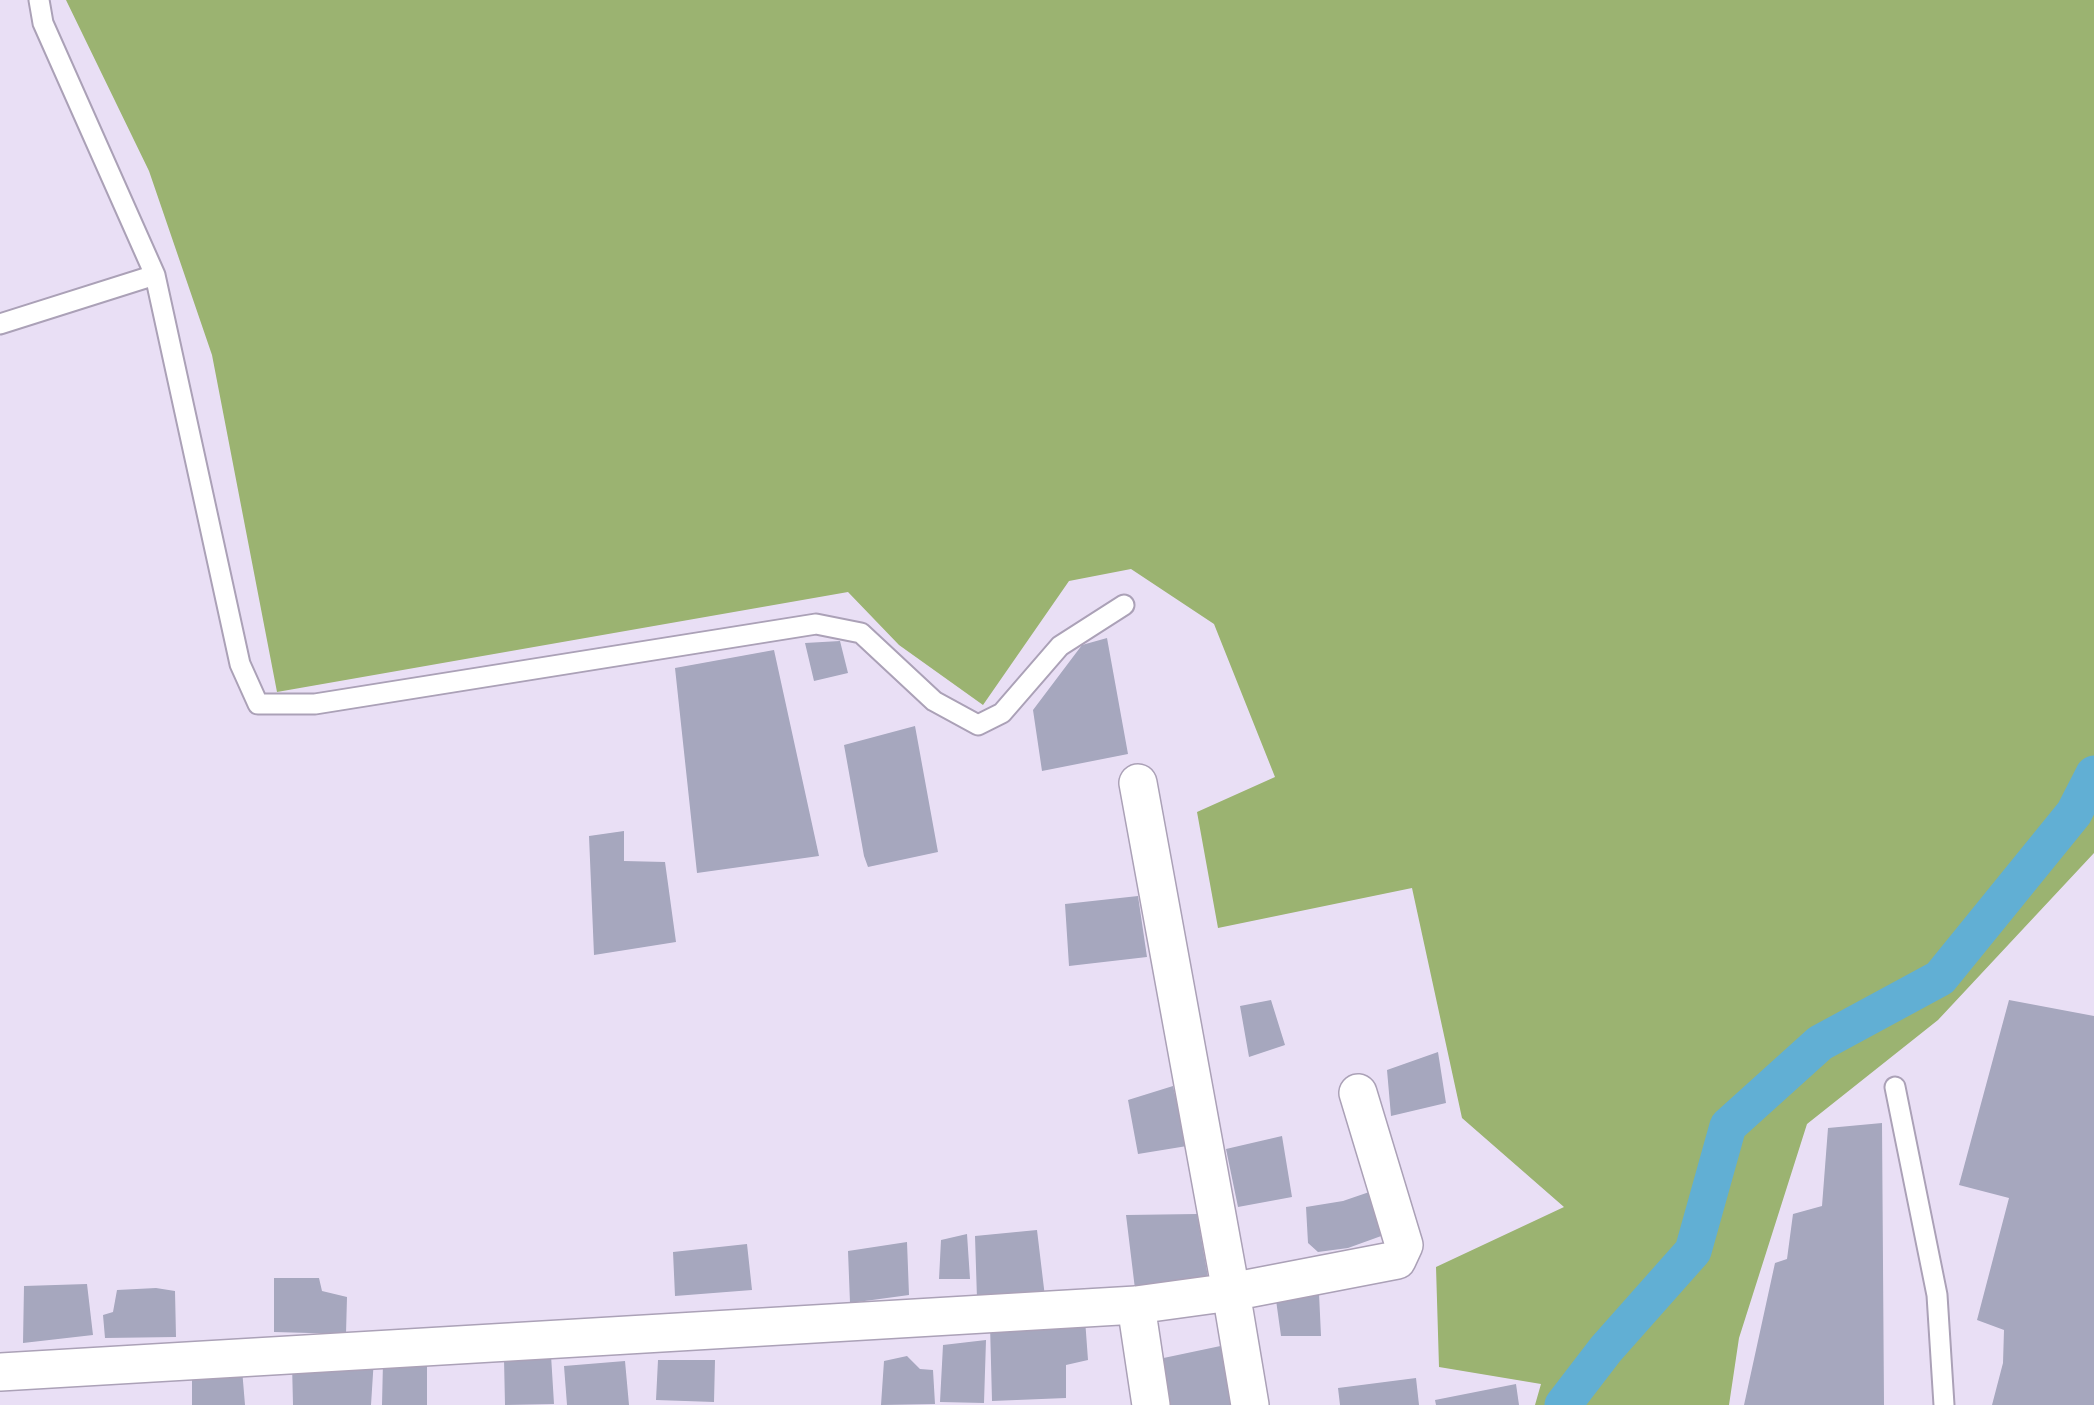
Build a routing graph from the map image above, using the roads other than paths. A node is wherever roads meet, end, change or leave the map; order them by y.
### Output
1 (39, 0) edge
2 (155, 275) junction
3 (0, 324) edge
4 (1124, 605) dead end
5 (1138, 783) dead end
6 (1895, 1087) dead end
7 (1358, 1093) dead end
8 (1231, 1292) junction
9 (1136, 1305) junction
10 (0, 1372) edge
11 (1151, 1405) edge
12 (1250, 1405) edge
13 (1944, 1405) edge

1 - 2 lane
2 - 3 lane
2 - 4 lane
5 - 8 street
6 - 13 lane
7 - 8 street
8 - 9 street
8 - 12 street
9 - 10 street
9 - 11 street

